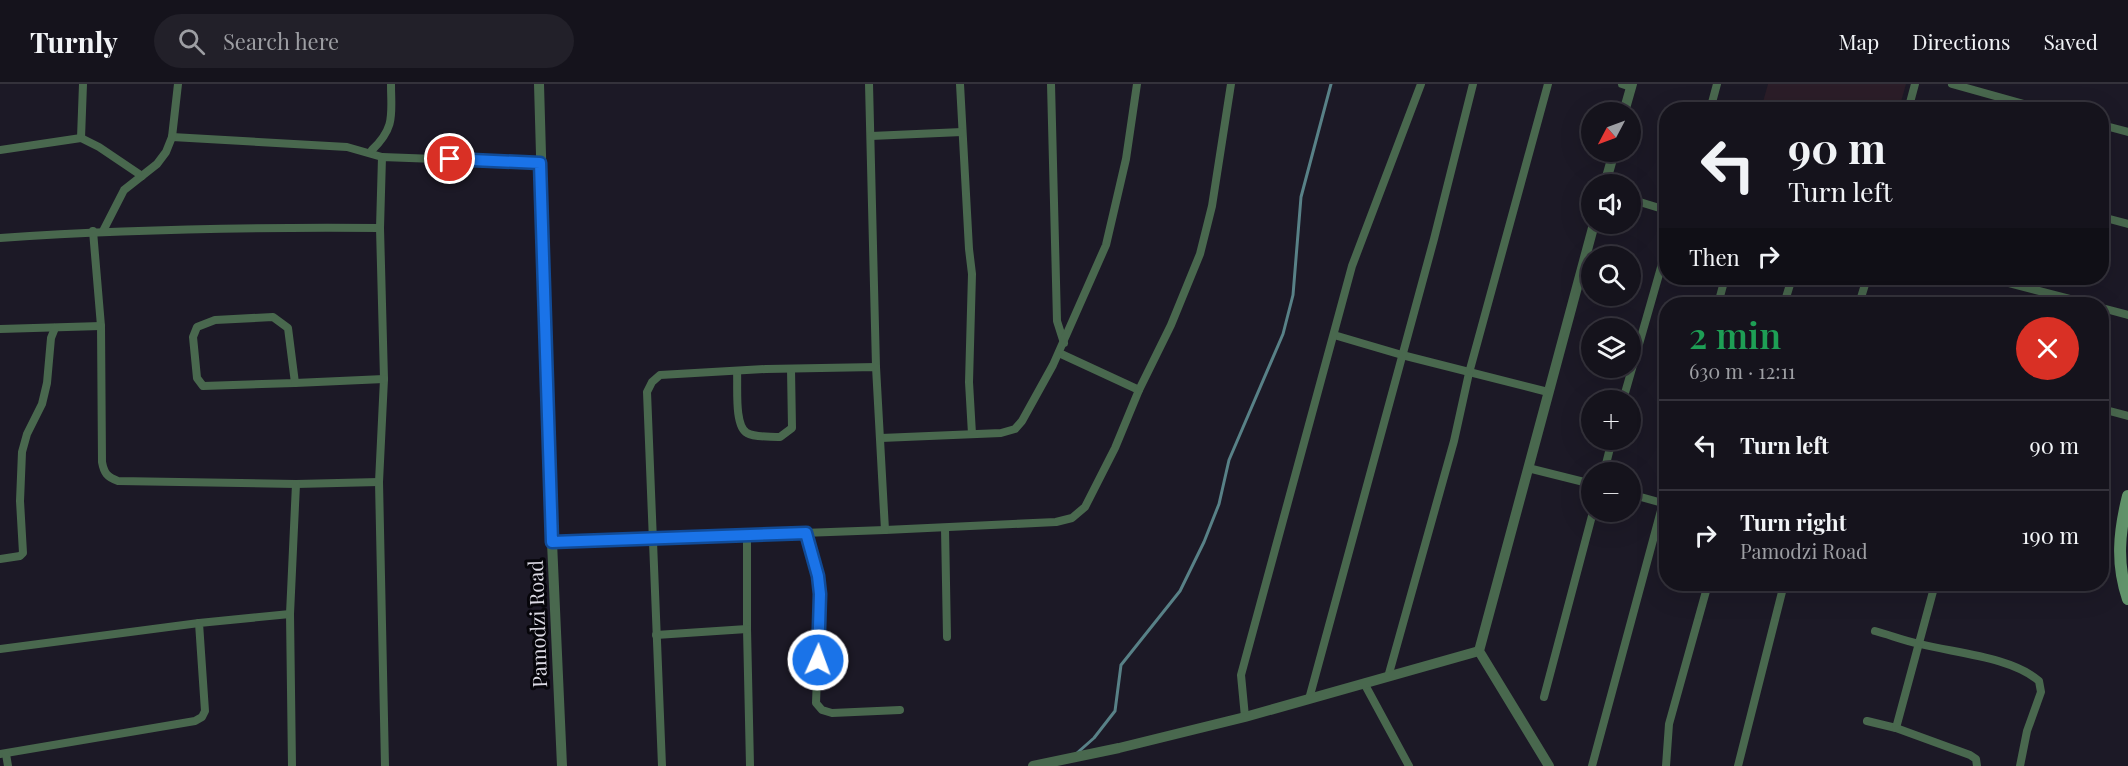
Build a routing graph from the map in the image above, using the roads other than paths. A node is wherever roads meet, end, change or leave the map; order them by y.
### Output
1 (83, 84) edge
2 (178, 84) edge
3 (392, 84) edge
4 (539, 84) edge
5 (869, 84) edge
6 (960, 84) edge
7 (1051, 84) edge
8 (1137, 84) edge
9 (1231, 84) edge
10 (1421, 84) edge
11 (1473, 84) edge
12 (1548, 84) edge
13 (1717, 84) edge
14 (1915, 84) edge
15 (1952, 84) edge
16 (1628, 85) edge
17 (1625, 102) edge
18 (1712, 102) edge
19 (1910, 102) edge
20 (2016, 102) edge
21 (2109, 127) edge
22 (962, 132) junction
23 (2128, 132) edge
24 (871, 136) junction
25 (172, 137) junction
26 (81, 138) junction
27 (0, 150) edge
28 (372, 150) dead end
29 (382, 157) junction
30 (540, 163) junction
31 (142, 176) junction
32 (1641, 202) edge
33 (1659, 208) edge
34 (2109, 219) edge
35 (2128, 225) edge
36 (380, 228) junction
37 (93, 231) junction
38 (103, 231) junction
39 (1591, 234) edge
40 (0, 238) edge
41 (1659, 274) edge
42 (2016, 285) edge
43 (2063, 297) edge
44 (2109, 310) edge
45 (2128, 315) edge
46 (100, 326) junction
47 (55, 328) junction
48 (0, 329) edge
49 (1334, 335) junction
50 (1064, 343) junction
51 (1059, 353) junction
52 (1402, 355) junction
53 (876, 367) junction
54 (791, 369) junction
55 (737, 372) junction
56 (1470, 373) junction
57 (384, 380) junction
58 (295, 383) junction
59 (1139, 390) junction
60 (1626, 390) edge
61 (1548, 392) junction
62 (2109, 412) edge
63 (2128, 416) edge
64 (972, 434) junction
65 (881, 438) junction
66 (1528, 468) junction
67 (1581, 481) edge
68 (379, 482) junction
69 (296, 484) junction
70 (1641, 498) edge
71 (2128, 498) edge
72 (1659, 502) edge
73 (1590, 522) edge
74 (1659, 525) edge
75 (945, 528) junction
76 (885, 531) junction
77 (806, 533) junction
78 (747, 535) junction
79 (654, 538) junction
80 (552, 542) junction
81 (0, 559) edge
82 (1706, 591) edge
83 (1782, 591) edge
84 (1933, 591) edge
85 (2128, 599) edge
86 (290, 614) junction
87 (199, 622) junction
88 (747, 629) junction
89 (1875, 631) dead end
90 (656, 635) junction
91 (947, 637) dead end
92 (1919, 644) junction
93 (0, 650) edge
94 (1479, 651) junction
95 (1388, 677) junction
96 (1364, 683) junction
97 (1544, 697) dead end
98 (1309, 699) junction
99 (900, 710) dead end
100 (1245, 717) junction
101 (1867, 721) dead end
102 (1896, 729) junction
103 (3, 754) edge
104 (1592, 765) edge
105 (8, 766) edge
106 (292, 766) edge
107 (385, 766) edge
108 (562, 766) edge
109 (662, 766) edge
110 (750, 766) edge
111 (1033, 766) edge
112 (1409, 766) edge
113 (1549, 766) edge
114 (1666, 766) edge
115 (1738, 766) edge
116 (1977, 766) edge
117 (2020, 766) edge

1 - 26 street
2 - 25 street
3 - 28 street
4 - 30 street, Pamodzi Road
5 - 24 street
6 - 22 street
7 - 50 street
8 - 50 street
9 - 59 street
10 - 49 street
11 - 52 street
12 - 56 street
13 - 18 street
14 - 19 street
15 - 20 street
16 - 17 street
21 - 23 street
22 - 24 street
22 - 64 street
24 - 53 street
25 - 29 street
25 - 31 street
26 - 27 street
26 - 31 street
29 - 30 street
29 - 36 street
30 - 80 street, Pamodzi Road
31 - 38 street
32 - 33 street
34 - 35 street
36 - 38 street
36 - 57 street
37 - 38 street
37 - 40 street
37 - 46 street
39 - 61 street
41 - 60 street
42 - 43 street
44 - 45 street
46 - 47 street
46 - 69 street
47 - 48 street
47 - 81 street
49 - 52 street
49 - 100 street
50 - 51 street
51 - 59 street
51 - 64 street
52 - 56 street
52 - 98 street
53 - 54 street
53 - 65 street
54 - 55 street
54 - 55 street
55 - 79 street
56 - 61 street
56 - 95 street
57 - 58 street
57 - 68 street
58 - 58 street
59 - 75 street
61 - 66 street
62 - 63 street
64 - 65 street
65 - 76 street
66 - 67 street
66 - 94 street
68 - 69 street
68 - 107 street
69 - 86 street
70 - 72 street
71 - 85 main road
73 - 97 street
74 - 104 street
75 - 76 street
75 - 91 street
76 - 77 street
77 - 78 street
77 - 99 street
78 - 79 street
78 - 88 street
79 - 80 street
79 - 90 street
80 - 108 street, Pamodzi Road
82 - 114 street
83 - 115 street
84 - 92 street
86 - 87 street
86 - 106 street
87 - 93 street
87 - 103 street
88 - 90 street
88 - 110 street
89 - 92 street
90 - 109 street
92 - 102 street
92 - 117 street
94 - 95 street
94 - 113 street
95 - 96 street
96 - 98 street
96 - 112 street
98 - 100 street
100 - 111 street
101 - 102 street
102 - 116 street
103 - 105 street

